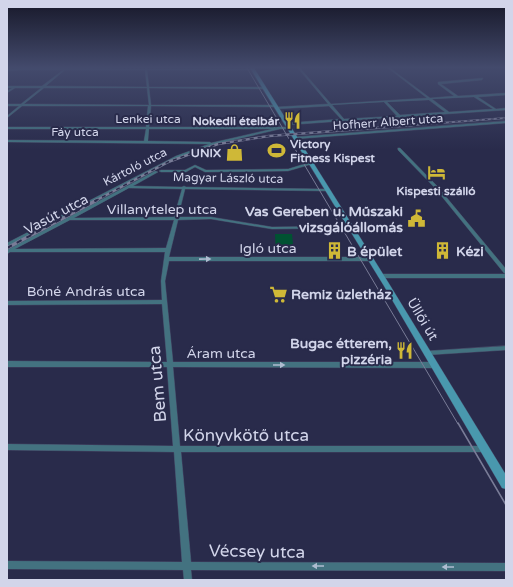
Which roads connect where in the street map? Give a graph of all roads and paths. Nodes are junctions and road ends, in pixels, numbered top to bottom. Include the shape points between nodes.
1 (34, 95) edge
2 (149, 95) edge
3 (268, 95) edge
4 (322, 95) edge
5 (425, 95) edge
6 (484, 95) edge
7 (475, 96) junction
8 (457, 97) joint
9 (430, 99) junction
10 (385, 102) junction
11 (150, 105) junction
12 (330, 105) junction
13 (7, 106) edge
14 (21, 106) junction
15 (275, 107) junction
16 (497, 110) junction
17 (506, 110) edge
18 (448, 113) junction
19 (7, 117) edge
20 (400, 117) junction
21 (343, 120) junction
22 (506, 122) edge
23 (288, 126) junction
24 (7, 128) edge
25 (149, 128) junction
26 (280, 128) junction
27 (296, 138) junction
28 (7, 141) edge
29 (146, 142) junction
30 (191, 142) junction
31 (215, 143) junction
32 (399, 149) dead end
33 (188, 152) junction
34 (311, 163) junction
35 (129, 187) junction
36 (184, 188) junction
37 (326, 190) junction
38 (175, 218) junction
39 (70, 219) junction
40 (350, 227) junction
41 (7, 244) edge
42 (168, 250) junction
43 (8, 252) edge
44 (166, 259) junction
45 (369, 259) junction
46 (506, 272) edge
47 (380, 276) junction
48 (506, 276) edge
49 (164, 302) junction
50 (7, 303) edge
51 (506, 348) edge
52 (427, 353) junction
53 (7, 364) edge
54 (170, 365) junction
55 (434, 365) junction
56 (7, 447) edge
57 (177, 449) junction
58 (484, 449) junction
59 (506, 484) edge
60 (187, 564) junction
61 (7, 565) edge
62 (506, 567) edge
63 (188, 580) edge

1 - 14 street
2 - 11 street
3 - 15 main road, Üllői út
4 - 12 street
5 - 9 street
6 - 7 street
7 - 8 street
7 - 16 street
8 - 9 street
9 - 10 street
9 - 18 street
10 - 12 street
10 - 20 street
11 - 14 street
11 - 15 street
11 - 25 street
12 - 15 street
12 - 21 street
13 - 14 street
14 - 19 street
15 - 23 main road, Üllői út
16 - 17 street, Lenkei utca
16 - 18 street, Lenkei utca
18 - 20 street, Lenkei utca
20 - 21 street, Lenkei utca
21 - 23 street, Lenkei utca
22 - 27 street, Hofherr Albert utca
23 - 26 street, Lenkei utca
23 - 27 main road, Üllői út
24 - 25 street, Lenkei utca
25 - 26 street, Lenkei utca
25 - 29 street
26 - 31 street, Kártoló utca
27 - 34 main road, Üllői út
28 - 29 street, Fáy utca
29 - 30 street, Fáy utca
30 - 31 street, Fáy utca
30 - 33 street
31 - 33 street, Kártoló utca
32 - 46 street via 436,187
33 - 41 street, Kártoló utca
34 - 35 street, Vasút utca via 288,170 205,171 195,166 186,171 159,171
34 - 37 main road, Üllői út
35 - 36 street, Magyar László utca
35 - 39 street, Vasút utca
36 - 37 street, Magyar László utca
36 - 38 street, Bem utca
37 - 40 main road, Üllői út
38 - 39 street, Villanytelep utca
38 - 40 street, Villanytelep utca via 215,219 272,228
38 - 42 street, Bem utca
39 - 43 street, Vasút utca
40 - 45 main road, Üllői út
42 - 43 street
42 - 44 street, Bem utca
44 -> 45 street, Igló utca
44 - 49 street, Bem utca via 163,275
45 - 47 main road, Üllői út
47 - 48 street
47 - 52 main road, Üllői út
49 - 50 street, Bóné András utca
49 - 54 street, Bem utca
51 - 52 street
52 - 55 main road, Üllői út
53 - 54 street, Áram utca
54 -> 55 street, Áram utca
54 - 57 street, Bem utca
55 - 58 main road, Üllői út
56 - 57 street, Könyvkötő utca
57 - 58 street, Könyvkötő utca
57 - 60 street, Bem utca
58 - 59 main road, Üllői út
60 - 61 street, Vécsey utca
62 -> 60 street, Vécsey utca
60 - 63 street, Bem utca

